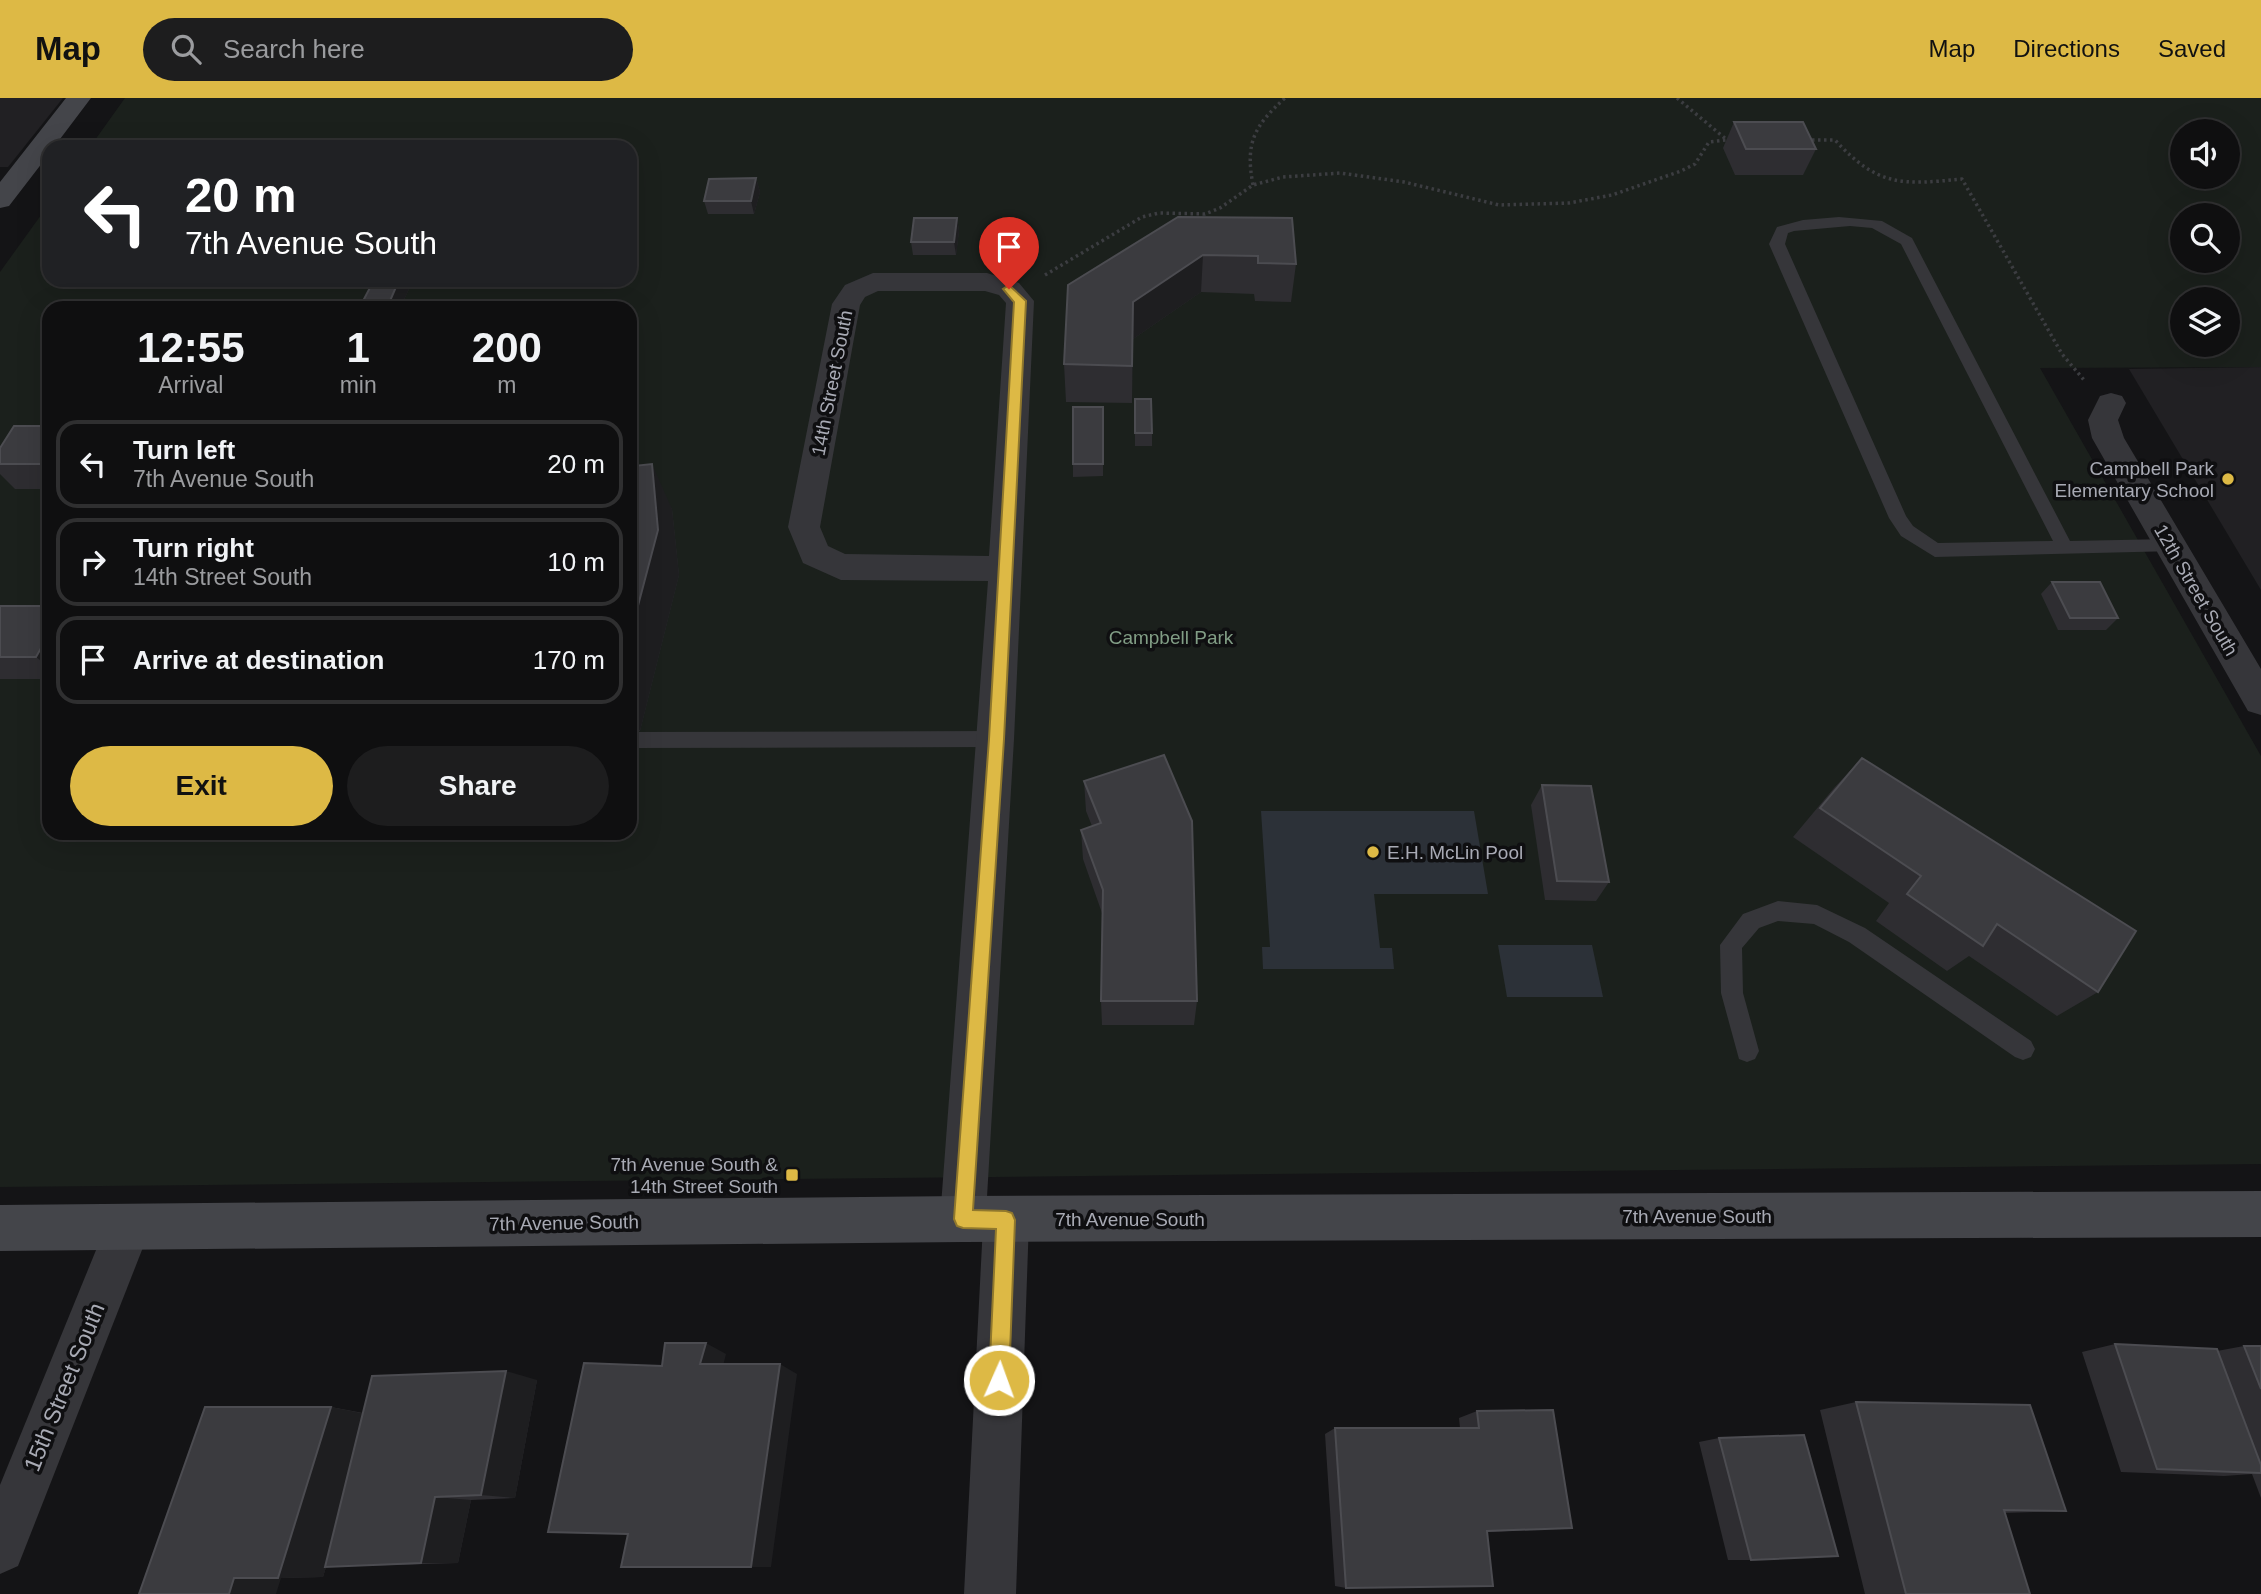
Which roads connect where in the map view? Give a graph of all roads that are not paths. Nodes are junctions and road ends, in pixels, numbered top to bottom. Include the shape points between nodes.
1 (79, 98) edge
2 (8, 178) edge
3 (0, 200) edge
4 (2110, 403) road end
5 (2170, 546) junction
6 (2065, 548) junction
7 (1006, 569) junction
8 (2261, 702) edge
9 (996, 739) junction
10 (637, 740) edge
11 (2023, 1049) dead end
12 (1747, 1051) dead end
13 (2261, 1214) edge
14 (985, 1220) junction
15 (128, 1227) junction
16 (0, 1228) edge
17 (0, 1548) edge
18 (990, 1594) edge

1 - 2 street
2 - 3 street
4 - 5 street, 12th Street South via 2103,420 2108,438
5 - 6 lane
5 - 8 street, 12th Street South
6 - 6 lane via 1935,550 1907,531 1777,244 1782,230 1804,223 1871,223 1907,241
7 - 7 street, 14th Street South via 1020,301 1009,289 987,282 873,282 855,291 846,304 804,527 815,554 841,567
7 - 9 street
9 - 10 lane
9 - 14 street
11 - 12 lane via 1857,935 1817,915 1778,911 1751,921 1731,945 1732,993
13 - 14 street, 7th Avenue South
14 - 15 street, 7th Avenue South
14 - 18 street
15 - 16 street, 7th Avenue South
15 - 17 street, 15th Street South

